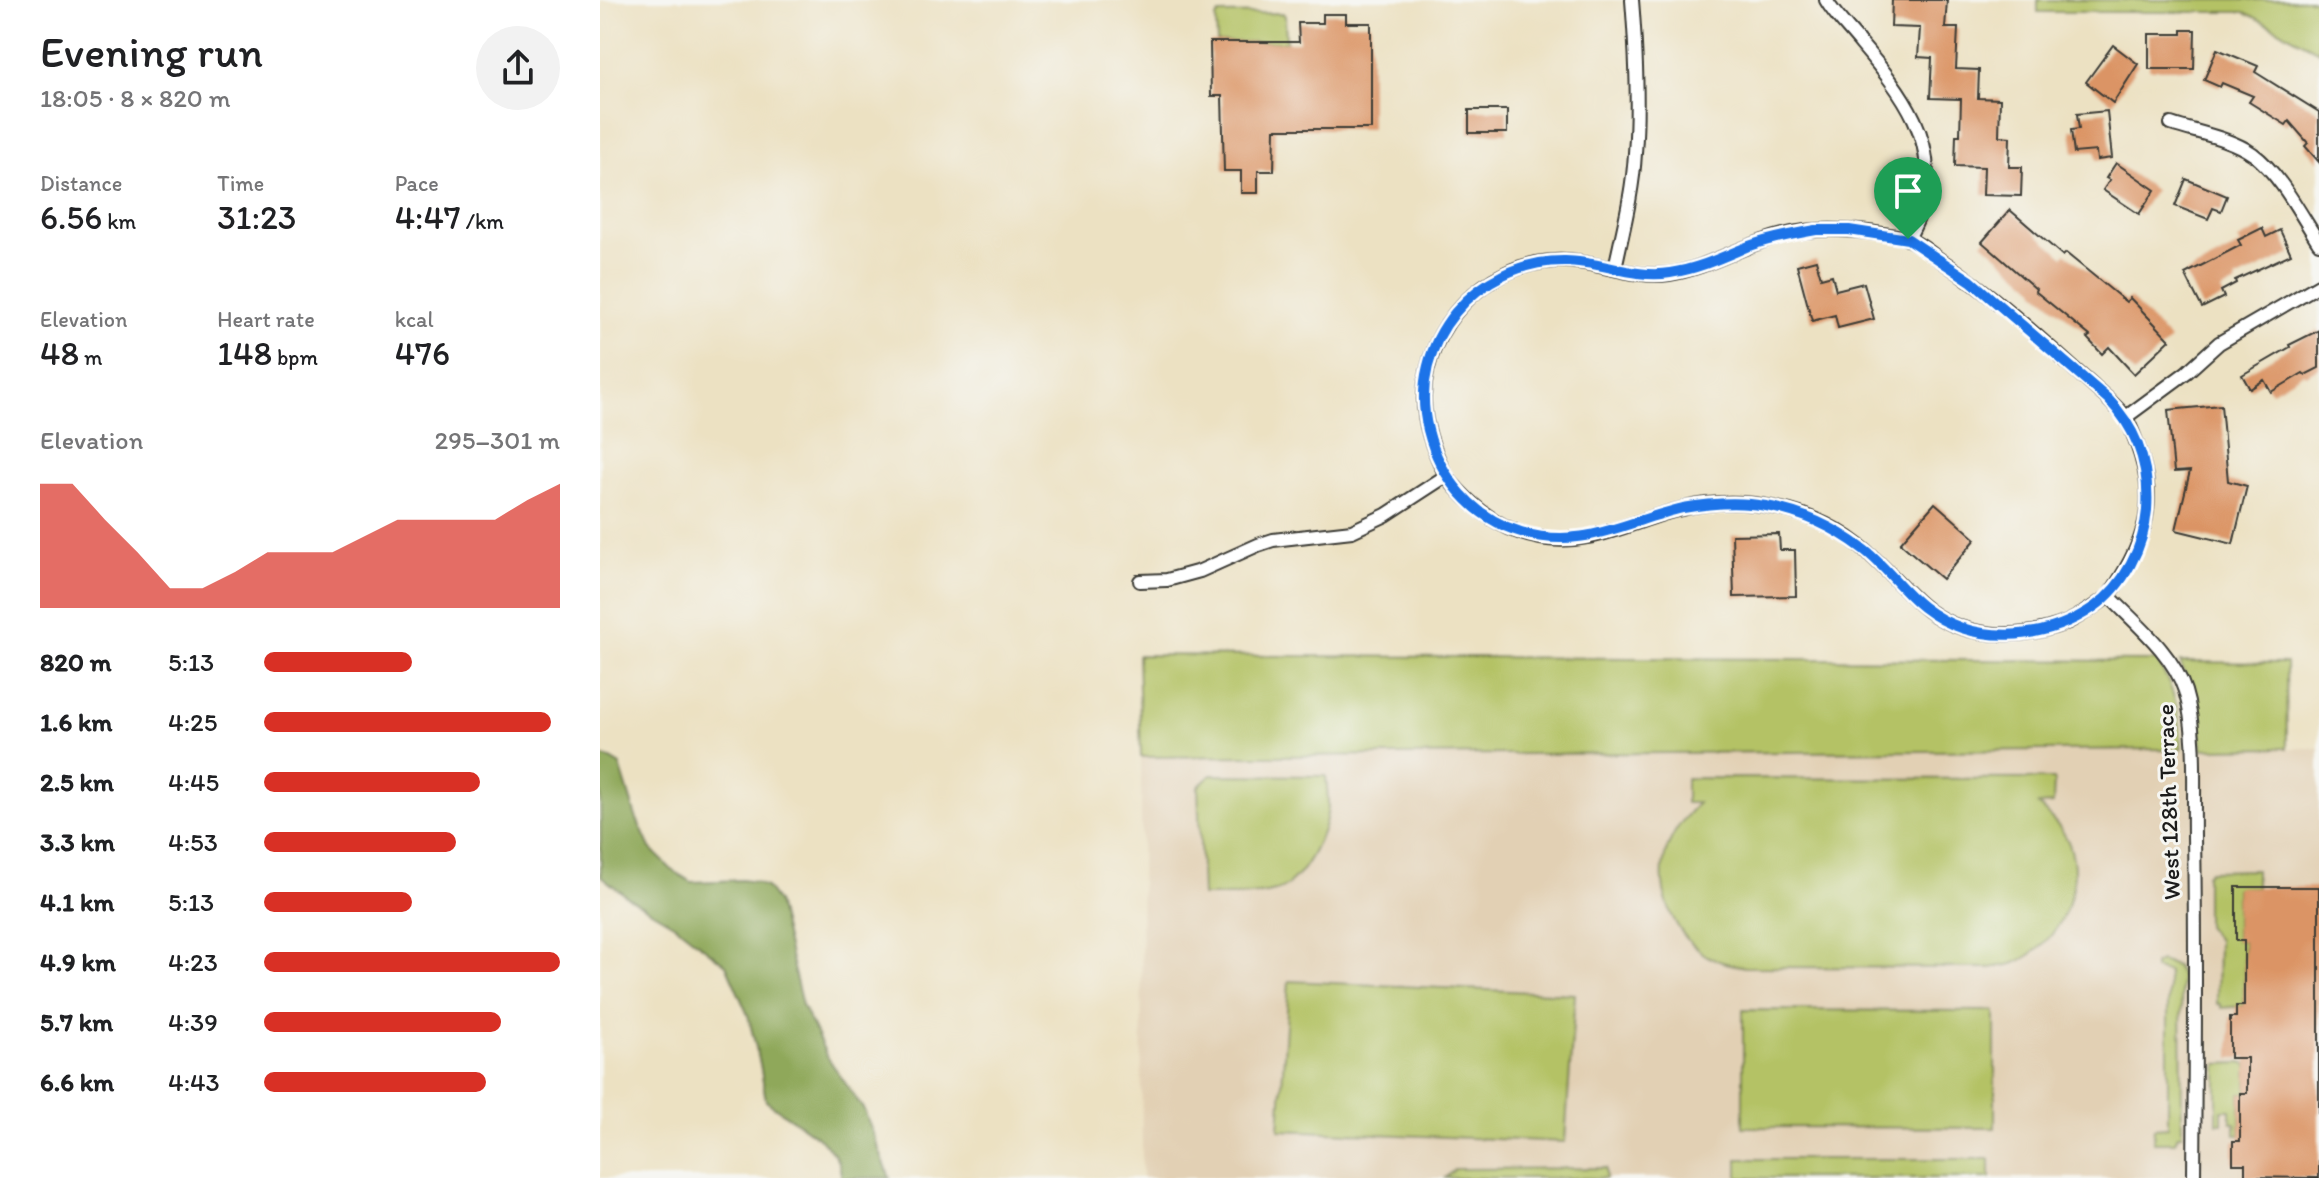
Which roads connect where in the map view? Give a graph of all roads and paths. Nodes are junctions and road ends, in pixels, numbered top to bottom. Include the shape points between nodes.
1 (1632, 0) edge
2 (1826, 0) edge
3 (2171, 124) dead end
4 (1908, 239) junction
5 (2319, 243) edge
6 (1615, 268) junction
7 (2319, 285) edge
8 (2126, 417) junction
9 (1446, 476) junction
10 (1140, 581) dead end
11 (2109, 596) junction
12 (2194, 1178) edge

1 - 6 street via 1636,153
2 - 4 street via 1895,84 1919,130 1926,181 1922,209
3 - 5 street via 2253,154
4 - 6 street via 1816,230 1784,235 1666,274
4 - 8 street via 1971,281
6 - 9 street via 1569,260 1527,265 1494,278 1457,311 1438,339 1424,396 1435,455
7 - 8 street via 2219,343
8 - 11 street via 2144,461 2147,513 2129,568
9 - 10 street via 1352,531 1273,540 1200,571
9 - 11 street via 1463,497 1504,527 1545,538 1588,537 1708,504 1756,504 1804,515 1867,551 1941,619 1988,634 2046,629 2070,621
11 - 12 street, West 128th Terrace via 2174,668 2190,710

